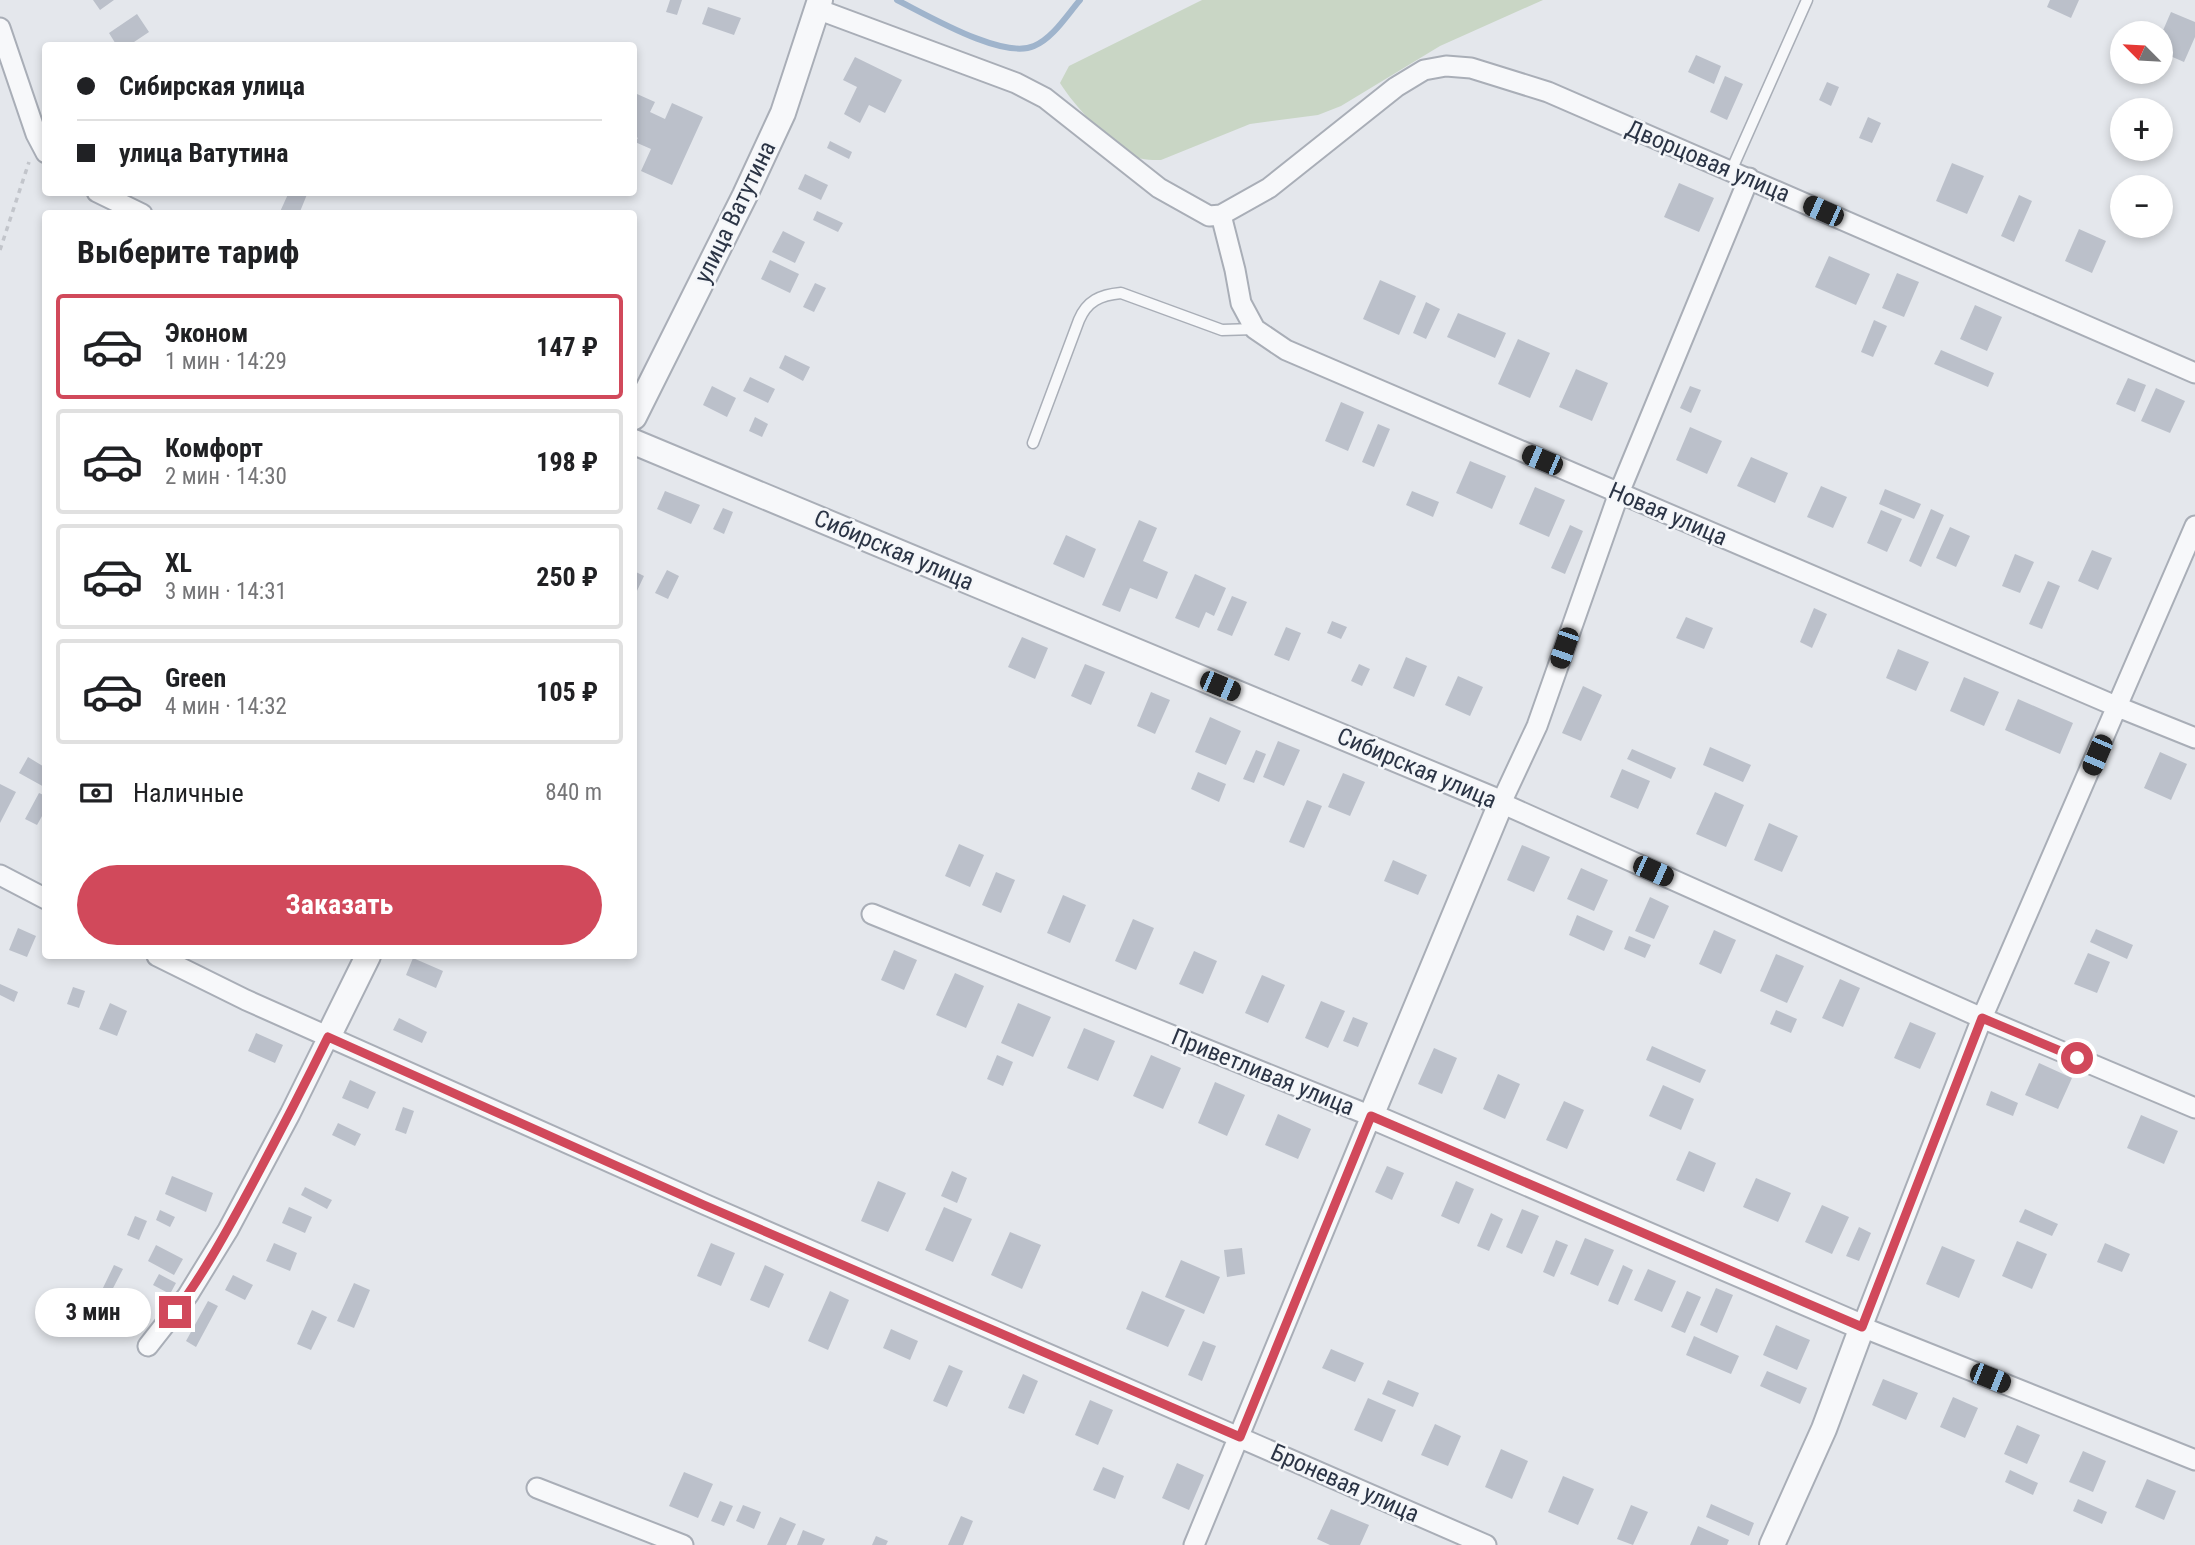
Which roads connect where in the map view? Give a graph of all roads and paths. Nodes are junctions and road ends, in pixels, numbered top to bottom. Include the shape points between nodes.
1 (1807, 0) edge
2 (819, 5) edge
3 (0, 28) edge
4 (36, 134) junction
5 (42, 145) edge
6 (1740, 174) junction
7 (105, 196) edge
8 (134, 210) edge
9 (1222, 215) junction
10 (0, 250) edge
11 (1255, 330) junction
12 (2195, 373) edge
13 (637, 412) edge
14 (637, 443) edge
15 (1033, 443) dead end
16 (1619, 493) junction
17 (2195, 526) edge
18 (2118, 707) junction
19 (2195, 738) edge
20 (1501, 803) junction
21 (0, 875) edge
22 (42, 897) edge
23 (872, 914) dead end
24 (163, 959) edge
25 (367, 959) edge
26 (1982, 1018) junction
27 (328, 1037) junction
28 (2195, 1108) edge
29 (1371, 1116) junction
30 (1862, 1327) junction
31 (148, 1346) dead end
32 (1240, 1437) junction
33 (2195, 1460) edge
34 (537, 1488) dead end
35 (683, 1545) edge
36 (1194, 1545) edge
37 (1486, 1545) edge
38 (1772, 1545) edge

1 - 6 lane
2 - 9 street via 1045,98 1159,188 1209,216
2 - 13 street, улица Ватутина via 783,113
3 - 4 street
4 - 5 street
4 - 10 path
6 - 9 street, Дворцовая улица via 1548,93 1471,68 1447,66 1424,70 1396,87 1269,188
6 - 12 street, Дворцовая улица
6 - 16 street
7 - 8 street
9 - 11 street via 1241,303
11 - 15 lane via 1222,330 1121,293 1096,299 1079,320
11 - 16 street, Новая улица via 1286,350
14 - 20 street, Сибирская улица
16 - 18 street, Новая улица
16 - 20 street via 1537,726
17 - 18 street
18 - 19 street, Новая улица
18 - 26 street
20 - 26 street, Сибирская улица
20 - 29 street
21 - 22 street
23 - 29 street, Приветливая улица
24 - 27 street
25 - 27 street
26 - 28 street, Сибирская улица
26 - 30 street
27 - 31 street via 228,1230 188,1295
27 - 32 street, Броневая улица
29 - 30 street, Приветливая улица
29 - 32 street
30 - 33 street, Приветливая улица
30 - 38 street via 1825,1429
32 - 36 street
32 - 37 street, Броневая улица
34 - 35 street

